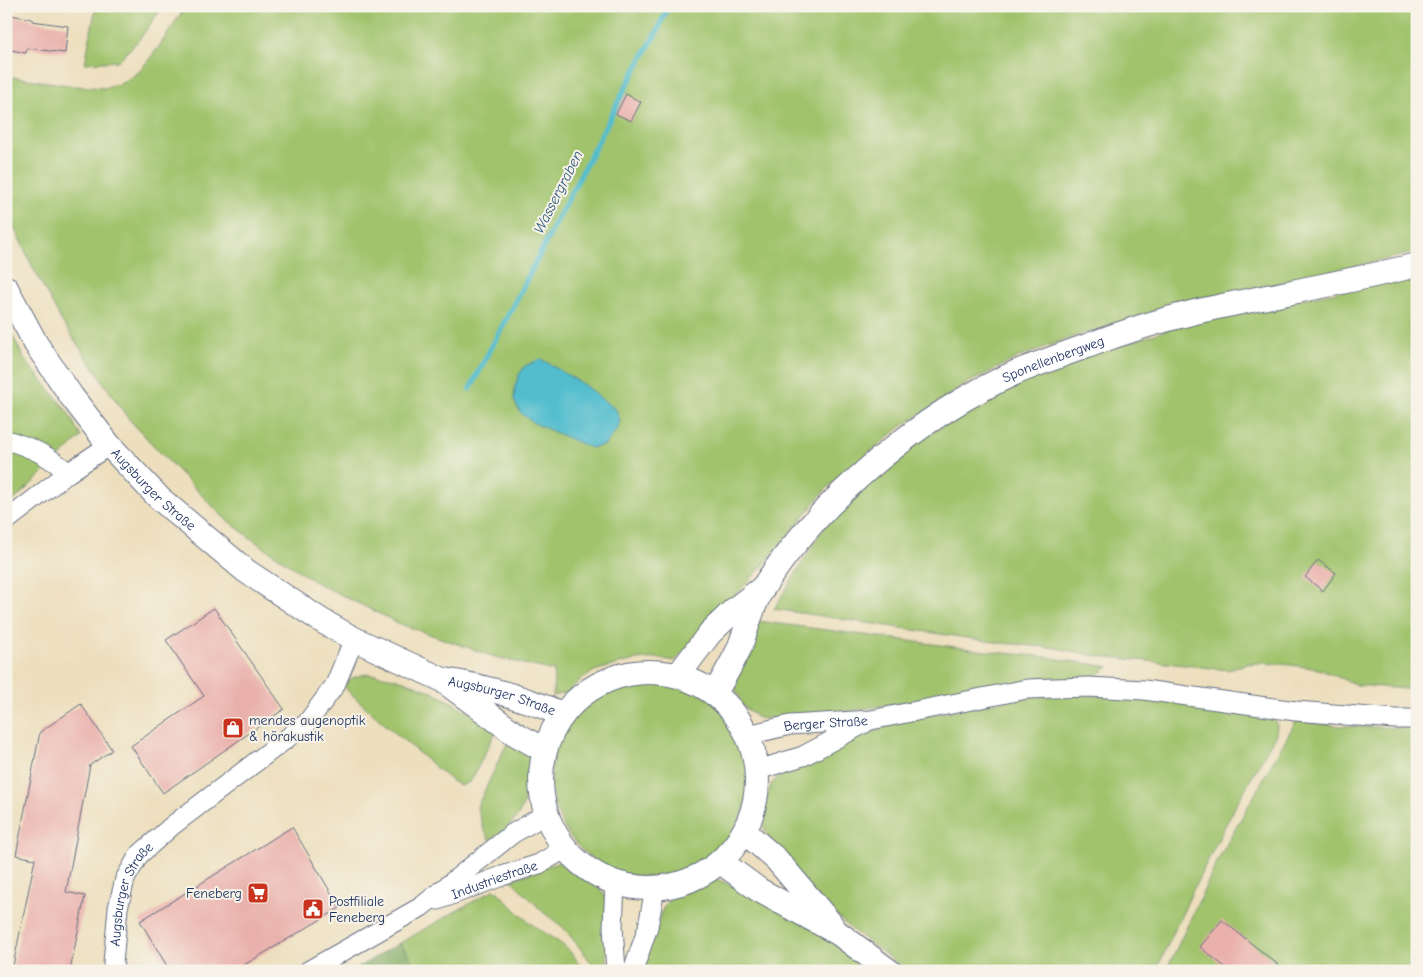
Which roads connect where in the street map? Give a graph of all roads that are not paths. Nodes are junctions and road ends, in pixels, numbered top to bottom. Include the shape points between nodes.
1 (1417, 265) edge
2 (6, 288) edge
3 (6, 440) edge
4 (109, 444) junction
5 (68, 473) junction
6 (6, 521) edge
7 (763, 588) junction
8 (354, 640) junction
9 (679, 674) junction
10 (441, 679) junction
11 (715, 693) junction
12 (562, 714) junction
13 (1417, 719) edge
14 (871, 720) junction
15 (748, 735) junction
16 (544, 750) junction
17 (758, 770) junction
18 (546, 814) junction
19 (745, 832) junction
20 (566, 848) junction
21 (721, 862) junction
22 (615, 883) junction
23 (655, 888) junction
24 (421, 907) junction
25 (838, 933) junction
26 (115, 971) edge
27 (308, 971) edge
28 (616, 971) edge
29 (632, 971) edge
30 (889, 971) edge

1 - 7 street, Sponellenbergweg via 1197,311 1124,332 1016,373 968,398 892,449 808,528
2 - 4 street, Augsburger Straße via 36,344
3 - 5 street via 42,453
4 - 5 street
4 - 8 street, Augsburger Straße via 158,498 246,571
5 - 6 street
7 - 9 street, Sponellenbergweg via 710,634
7 - 11 street, Sponellenbergweg via 738,651
8 - 10 street, Augsburger Straße
8 - 26 street, Augsburger Straße via 335,685 307,722 139,855 125,879 118,908
9 - 11 street
9 - 12 street via 657,671 628,673 607,679 588,690
10 - 12 street, Augsburger Straße via 482,686
10 - 16 street, Augsburger Straße via 514,733
11 - 15 street via 734,712
12 - 16 street
13 - 14 street via 1349,716 1144,690 1089,687 1027,689
14 - 15 street, Berger Straße via 790,725
14 - 17 street, Berger Straße via 803,756
15 - 17 street
16 - 18 street via 541,778
17 - 19 street via 757,795
18 - 20 street
18 - 24 street, Industriestraße via 512,834
19 - 21 street
19 - 25 street via 777,860
20 - 22 street via 595,874
20 - 24 street, Industriestraße via 539,864
21 - 23 street via 681,884
21 - 25 street via 759,890
22 - 23 street
22 - 28 street
23 - 29 street via 648,927
24 - 27 street, Industriestraße
25 - 30 street

